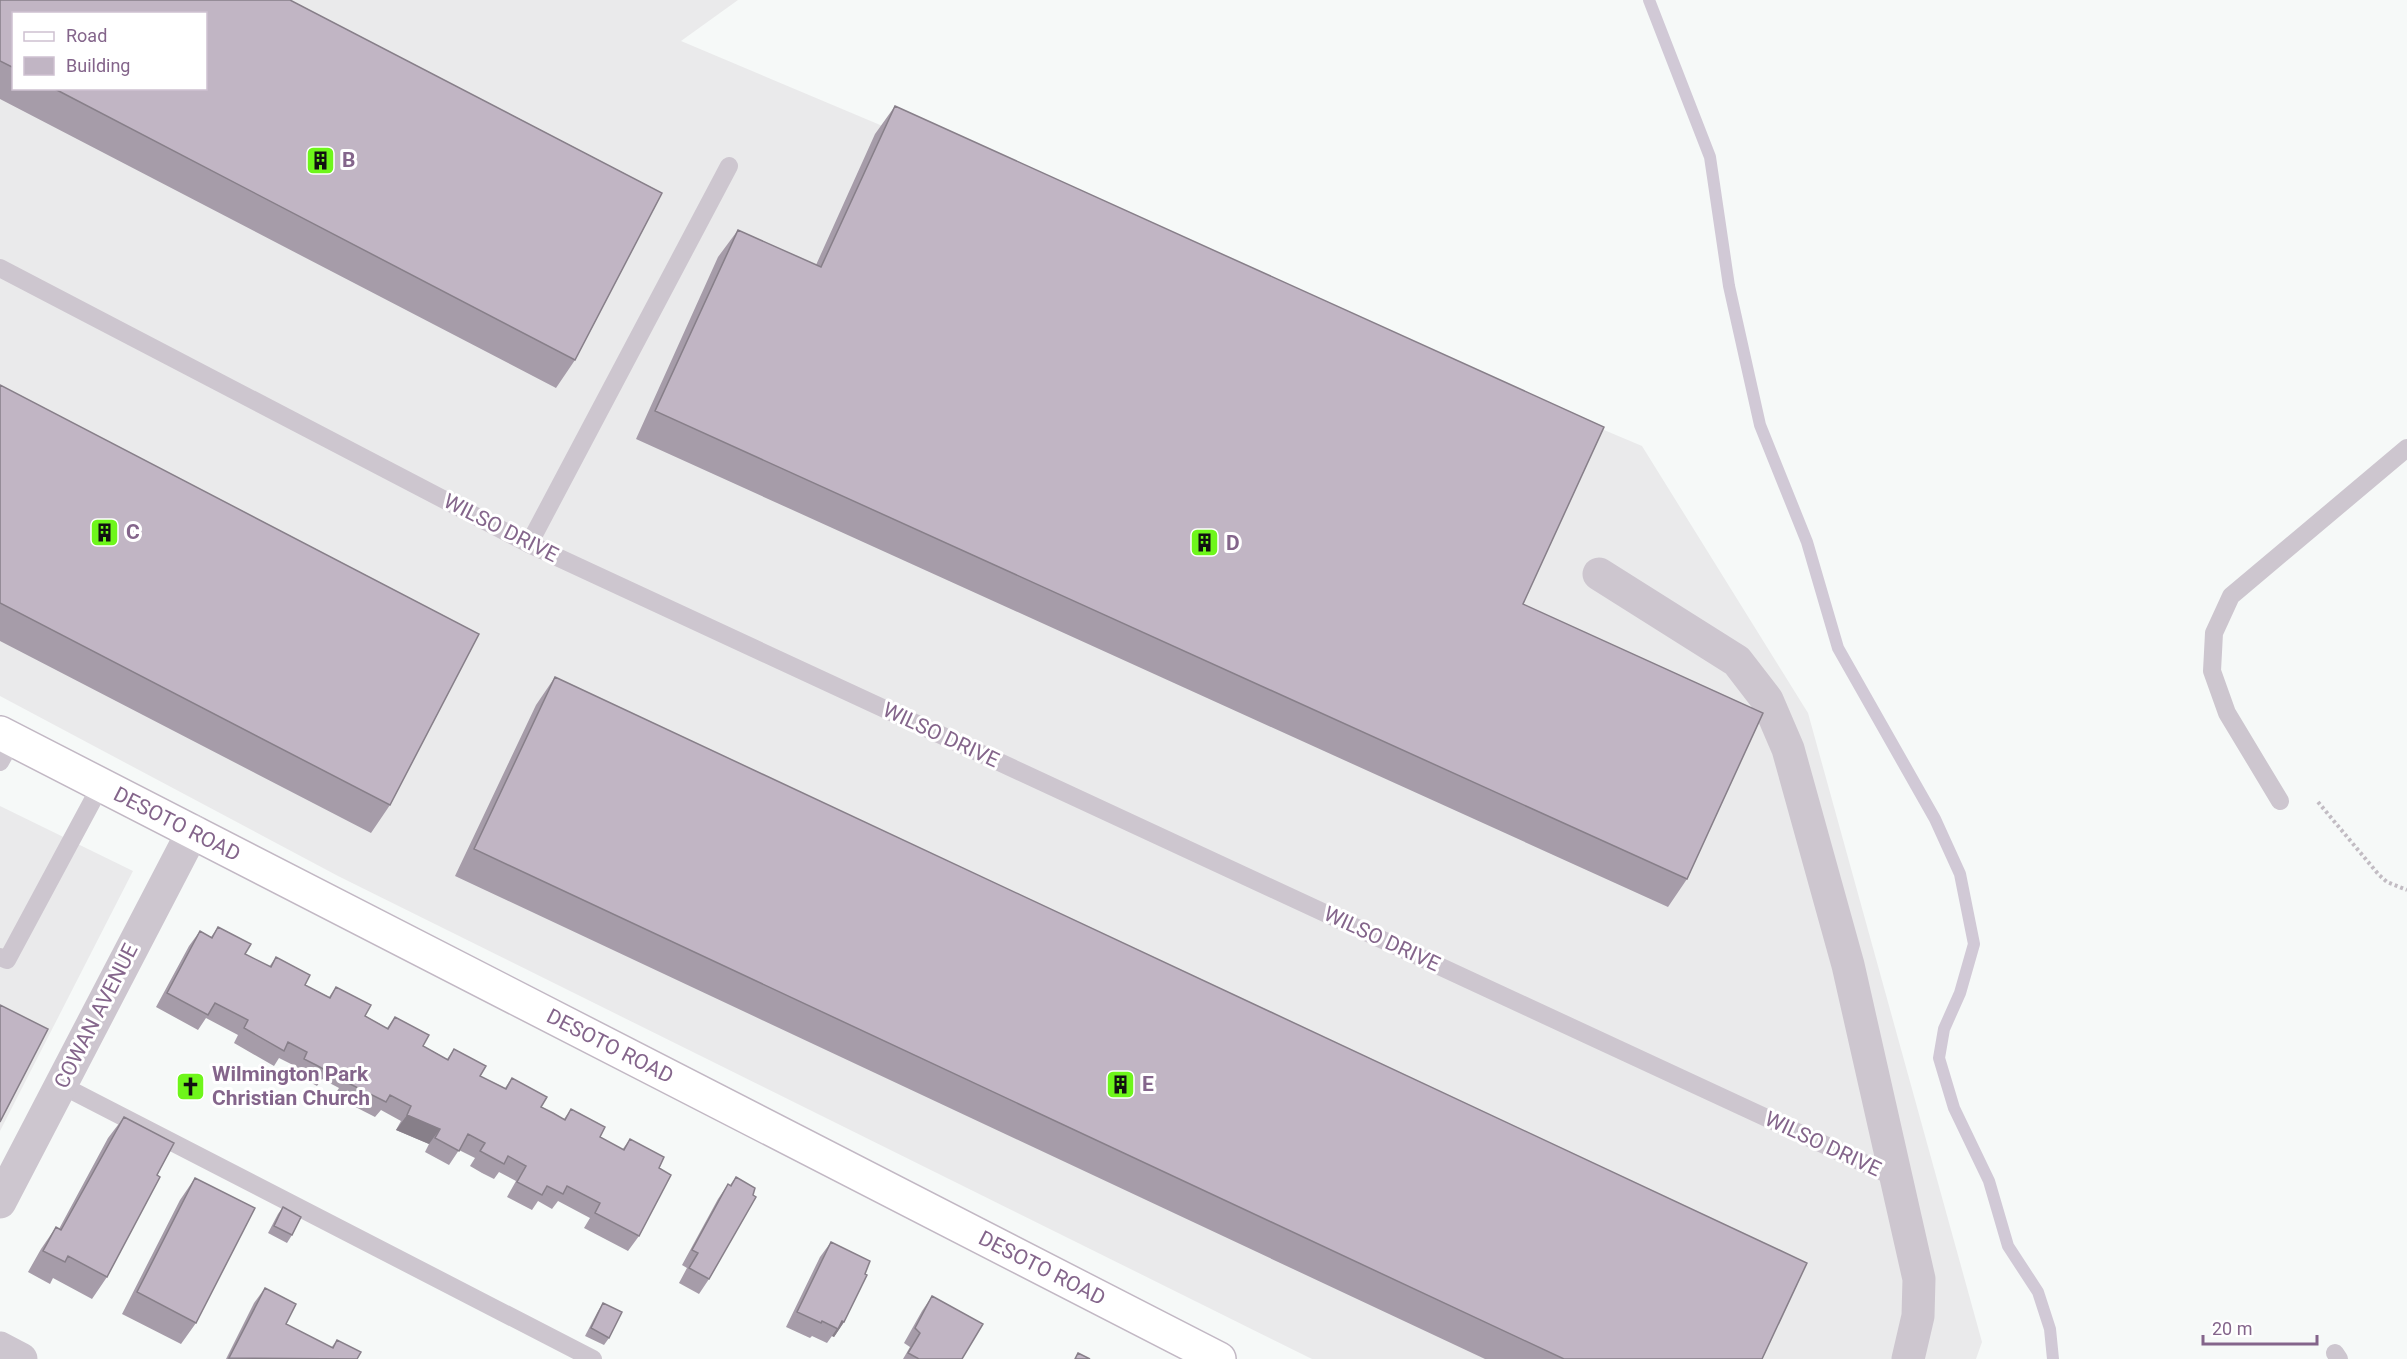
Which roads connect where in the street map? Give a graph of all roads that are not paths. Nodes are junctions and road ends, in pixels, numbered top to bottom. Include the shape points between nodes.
1 (729, 166) dead end
2 (0, 268) edge
3 (2407, 448) edge
4 (529, 544) junction
5 (1599, 574) dead end
6 (4, 745) edge
7 (101, 784) junction
8 (2280, 801) dead end
9 (193, 831) junction
10 (0, 957) edge
11 (61, 1085) junction
12 (1894, 1177) junction
13 (0, 1202) edge
14 (0, 1348) edge
15 (569, 1354) edge
16 (1906, 1354) edge
17 (21, 1359) edge
18 (593, 1359) edge
19 (1219, 1359) edge

1 - 4 lane
2 - 4 lane, WILSO DRIVE
3 - 8 lane via 2231,596 2214,633 2212,671 2227,713
4 - 12 lane, WILSO DRIVE
5 - 12 street, WILSO DRIVE via 1737,662 1767,700 1788,749 1848,965
6 - 7 street, DESOTO ROAD
7 - 9 street, DESOTO ROAD
7 - 10 lane via 7,960
9 - 11 street, COWAN AVENUE
9 - 19 street, DESOTO ROAD
11 - 13 street, COWAN AVENUE
11 - 15 lane
12 - 16 street, WILSO DRIVE via 1919,1279 1918,1316
14 - 17 street
15 - 18 lane

